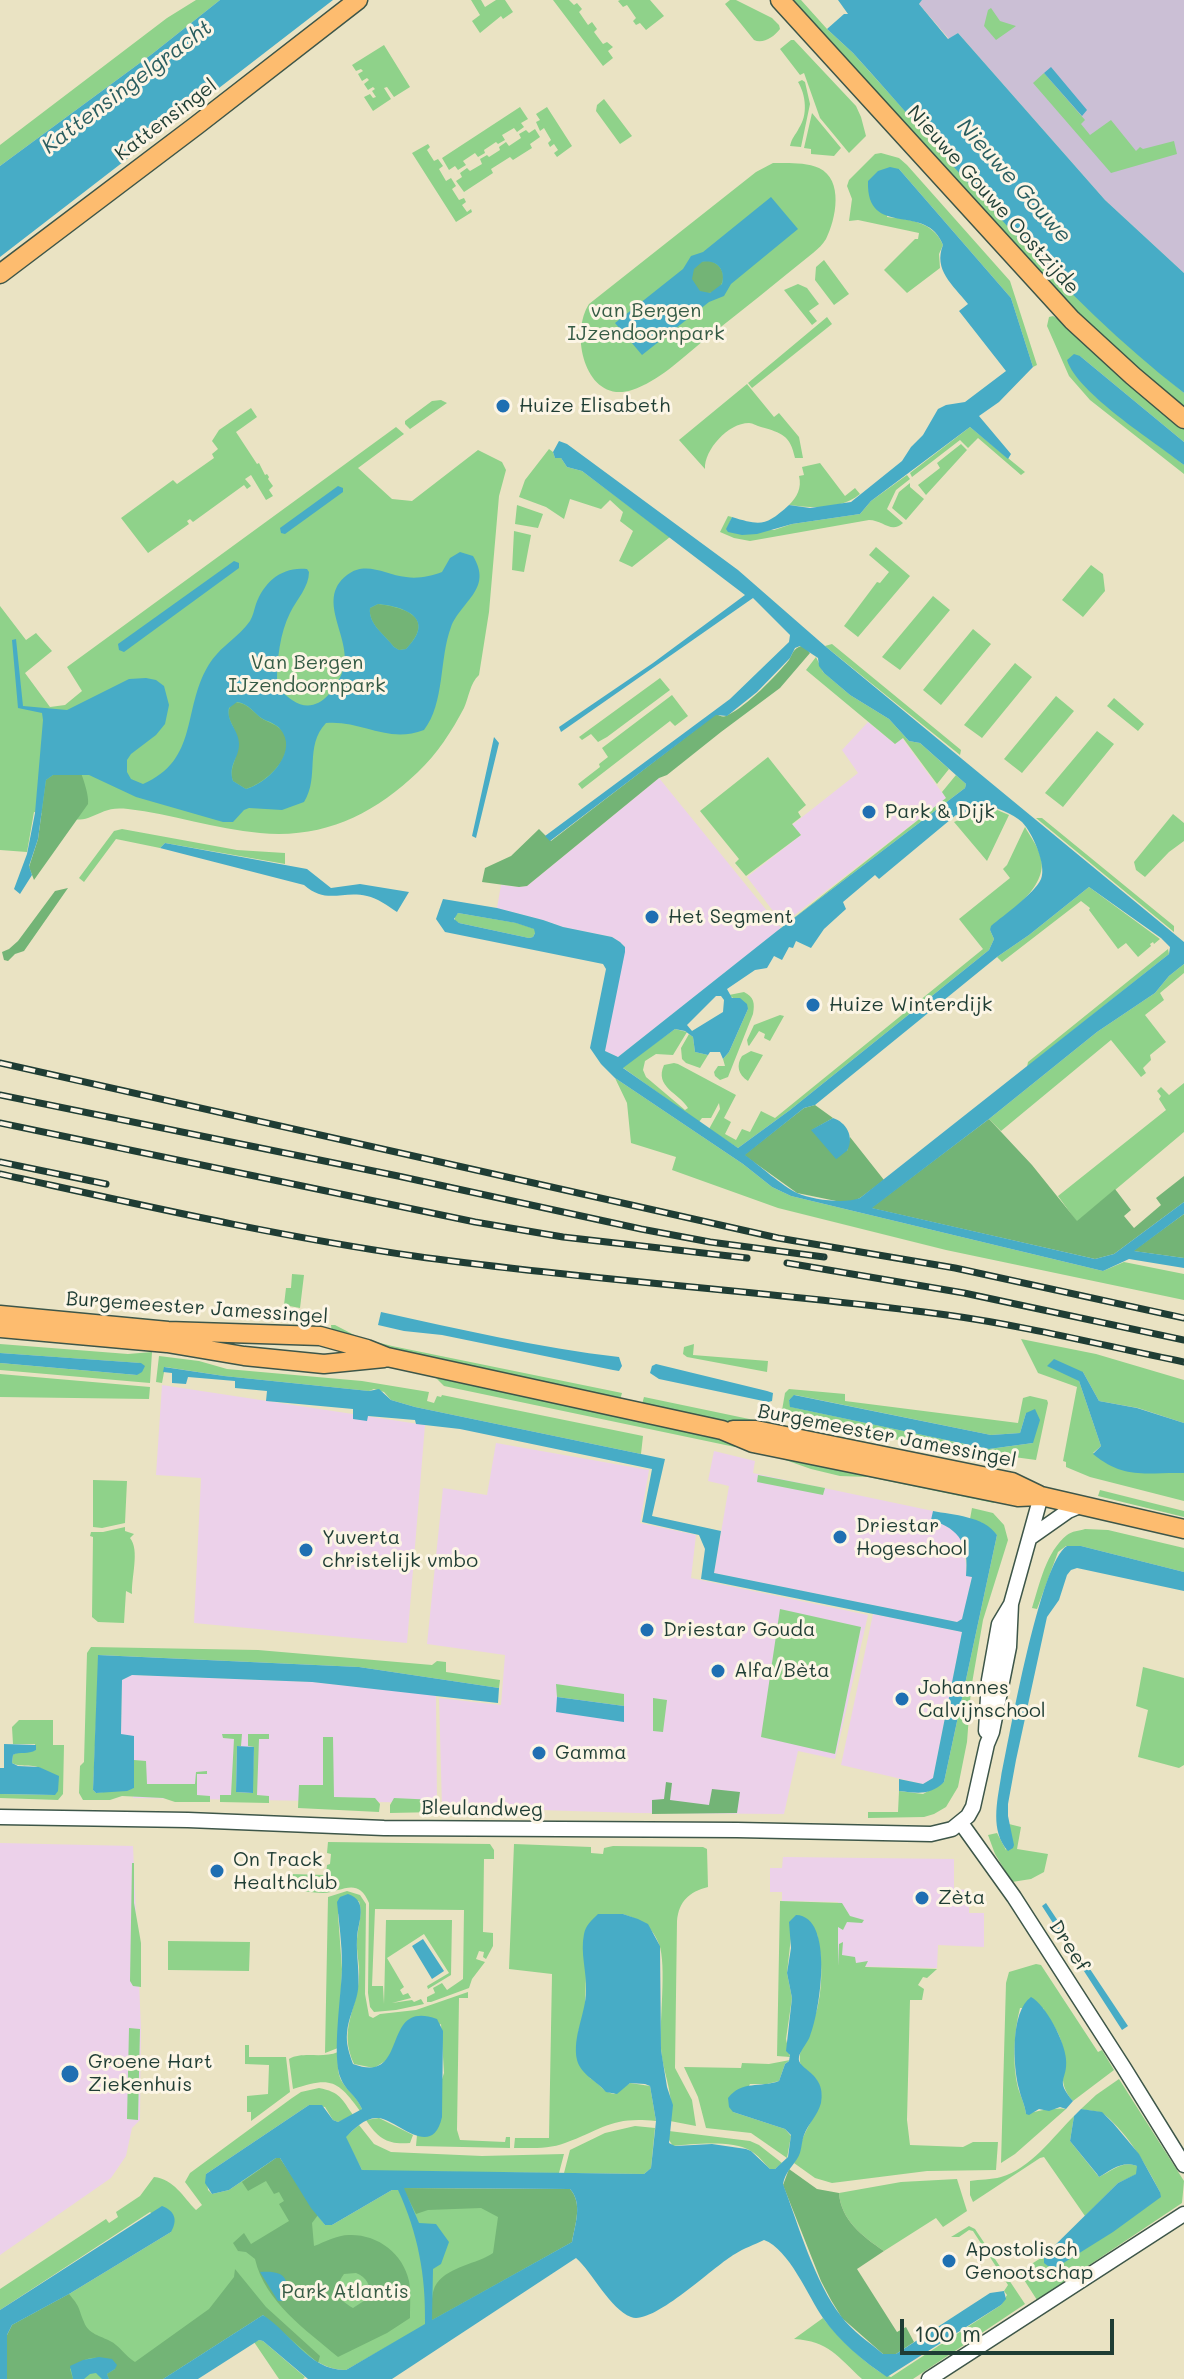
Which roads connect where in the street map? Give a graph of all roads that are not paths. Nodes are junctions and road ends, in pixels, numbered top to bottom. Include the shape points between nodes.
1 (358, 0) edge
2 (780, 0) edge
3 (0, 274) edge
4 (1184, 419) edge
5 (0, 1315) edge
6 (0, 1328) edge
7 (251, 1333) junction
8 (320, 1336) junction
9 (244, 1356) junction
10 (387, 1357) junction
11 (311, 1362) junction
12 (1041, 1496) junction
13 (1082, 1505) junction
14 (1184, 1529) edge
15 (1031, 1537) junction
16 (0, 1817) edge
17 (961, 1823) junction
18 (1184, 2165) edge
19 (1184, 2214) edge
20 (929, 2379) edge

1 - 3 main road, Kattensingel
2 - 4 main road, Nieuwe Gouwe Oostzijde via 1072,320
5 - 7 main road, Burgemeester Jamessingel
6 - 9 main road, Burgemeester Jamessingel via 167,1343
7 - 8 main road, Burgemeester Jamessingel
7 - 9 main road via 241,1343
8 - 10 main road, Burgemeester Jamessingel
8 - 11 main road via 326,1350
9 - 11 main road, Burgemeester Jamessingel
10 - 11 main road, Burgemeester Jamessingel
10 - 12 main road, Burgemeester Jamessingel via 722,1430 753,1443 1009,1495
12 - 13 main road, Burgemeester Jamessingel
12 - 15 street
13 - 14 main road, Burgemeester Jamessingel
13 - 15 street
15 - 17 street via 1011,1604 999,1624 987,1696 987,1744 973,1807
16 - 17 street, Bleulandweg via 931,1834
17 - 18 street, Dreef via 1021,1907
19 - 20 street

